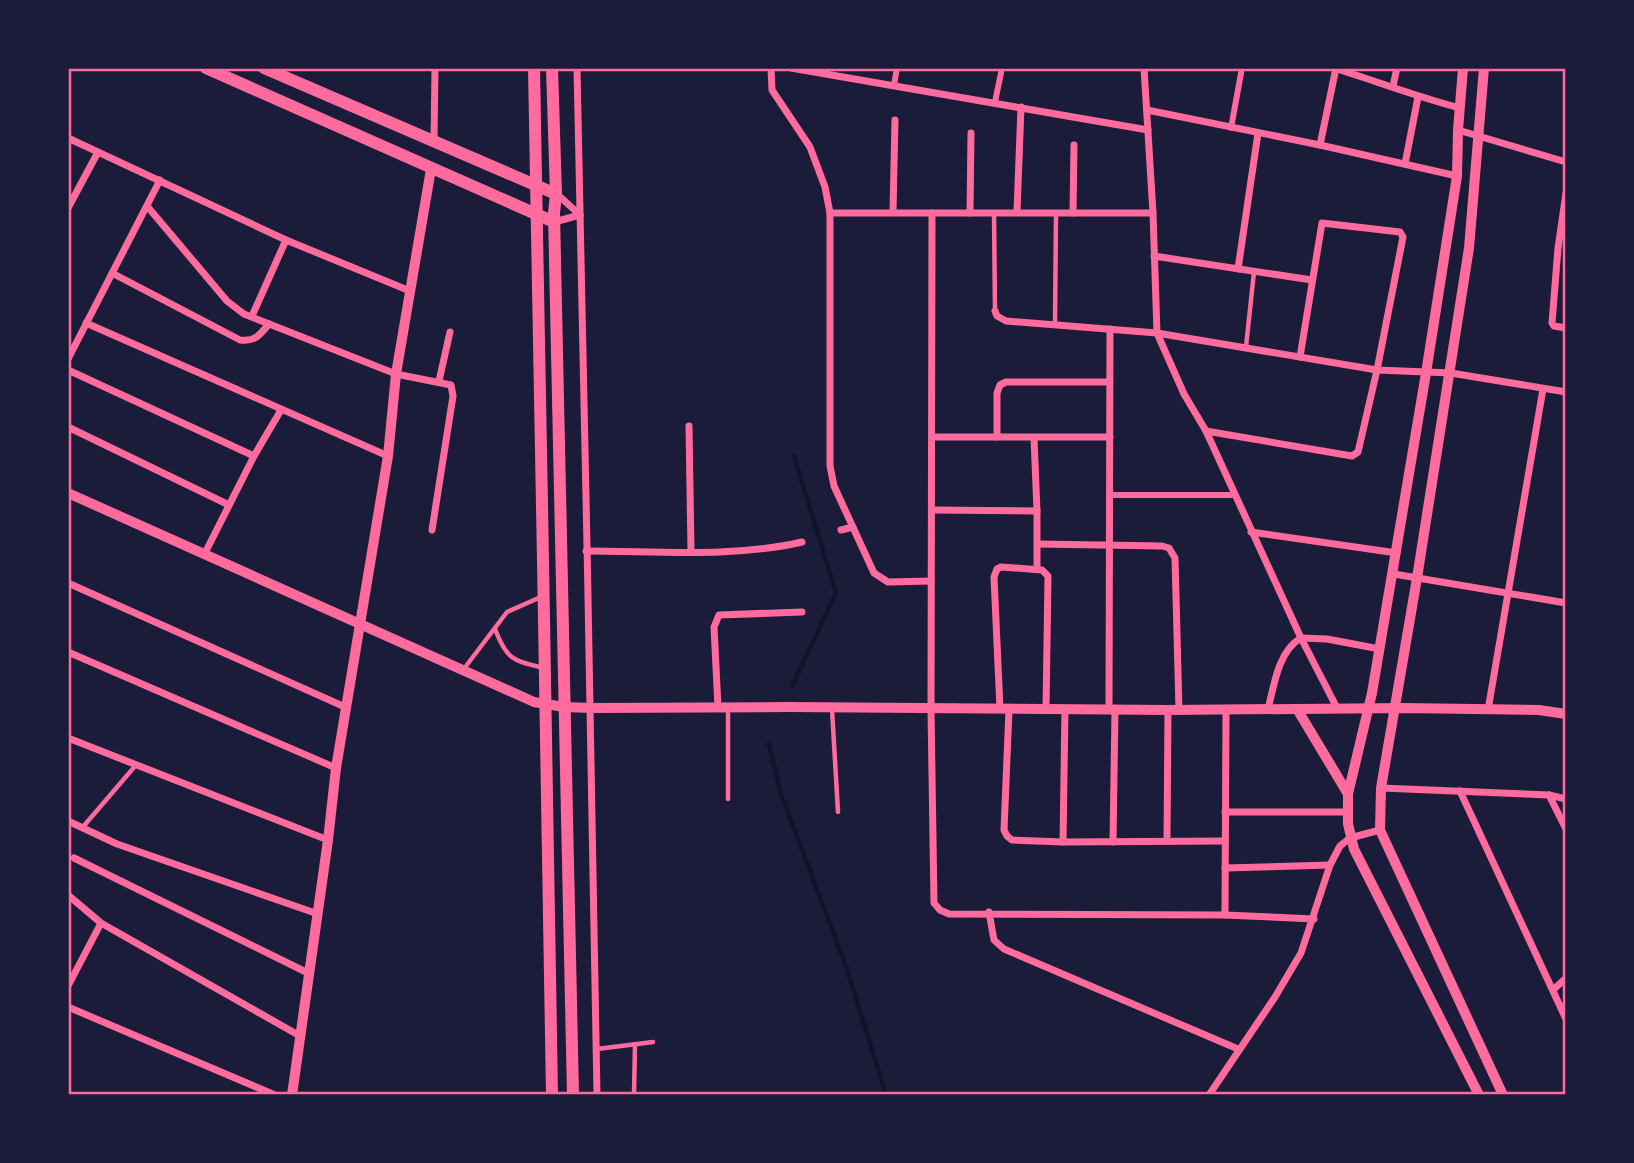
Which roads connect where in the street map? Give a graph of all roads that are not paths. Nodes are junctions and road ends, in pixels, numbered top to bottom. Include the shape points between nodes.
1 (206, 68) edge
2 (264, 68) edge
3 (436, 68) edge
4 (534, 68) edge
5 (552, 68) edge
6 (577, 68) edge
7 (771, 68) edge
8 (790, 68) edge
9 (897, 68) edge
10 (1002, 68) edge
11 (1144, 68) edge
12 (1242, 68) edge
13 (1335, 68) edge
14 (1397, 68) edge
15 (1464, 68) edge
16 (1484, 68) edge
17 (281, 71) edge
18 (894, 85) junction
19 (1393, 86) junction
20 (1418, 97) junction
21 (995, 103) junction
22 (1021, 107) junction
23 (1460, 108) junction
24 (1147, 110) junction
25 (895, 120) dead end
26 (1231, 128) junction
27 (1148, 130) junction
28 (1458, 130) junction
29 (971, 133) dead end
30 (1258, 133) junction
31 (1478, 136) junction
32 (68, 138) edge
33 (434, 141) junction
34 (1073, 145) dead end
35 (1320, 145) junction
36 (98, 152) junction
37 (1566, 162) edge
38 (1405, 164) junction
39 (431, 169) junction
40 (1457, 176) junction
41 (160, 180) junction
42 (536, 186) junction
43 (1566, 193) edge
44 (556, 194) junction
45 (147, 206) junction
46 (68, 208) edge
47 (1017, 211) junction
48 (893, 212) junction
49 (994, 212) junction
50 (830, 213) junction
51 (932, 213) junction
52 (970, 213) junction
53 (1056, 213) junction
54 (1073, 213) junction
55 (1153, 213) junction
56 (535, 214) junction
57 (580, 215) junction
58 (554, 222) junction
59 (286, 240) junction
60 (1562, 248) edge
61 (1154, 256) junction
62 (1238, 269) junction
63 (1254, 271) junction
64 (112, 273) junction
65 (1311, 280) junction
66 (410, 291) junction
67 (995, 311) joint
68 (252, 316) junction
69 (86, 323) junction
70 (270, 324) junction
71 (1055, 325) junction
72 (1566, 328) edge
73 (1110, 329) junction
74 (450, 332) dead end
75 (1157, 333) junction
76 (1245, 348) junction
77 (1300, 357) junction
78 (68, 359) edge
79 (68, 370) edge
80 (1377, 370) junction
81 (1426, 373) junction
82 (1451, 373) junction
83 (396, 374) junction
84 (439, 381) junction
85 (1110, 382) junction
86 (1543, 388) junction
87 (1566, 392) edge
88 (281, 410) junction
89 (689, 426) dead end
90 (68, 427) edge
91 (1206, 431) junction
92 (932, 437) junction
93 (997, 437) junction
94 (1110, 437) junction
95 (1034, 438) junction
96 (254, 456) junction
97 (388, 456) junction
98 (68, 493) edge
99 (1110, 495) junction
100 (1234, 495) junction
101 (229, 505) junction
102 (932, 510) junction
103 (1037, 511) junction
104 (853, 527) junction
105 (432, 530) dead end
106 (841, 530) dead end
107 (1251, 532) junction
108 (803, 542) dead end
109 (1038, 544) junction
110 (1110, 547) junction
111 (586, 551) junction
112 (691, 551) junction
113 (205, 552) junction
114 (1398, 554) junction
115 (1037, 569) junction
116 (1394, 574) junction
117 (1417, 579) junction
118 (931, 582) junction
119 (68, 583) edge
120 (1507, 593) junction
121 (545, 596) junction
122 (1566, 603) edge
123 (802, 612) dead end
124 (358, 623) junction
125 (495, 628) junction
126 (1301, 638) junction
127 (1380, 649) junction
128 (68, 652) edge
129 (546, 668) junction
130 (463, 670) junction
131 (547, 705) junction
132 (345, 707) junction
133 (564, 707) junction
134 (723, 707) junction
135 (592, 708) junction
136 (832, 708) junction
137 (1337, 708) junction
138 (1368, 708) junction
139 (1395, 708) junction
140 (1005, 709) junction
141 (1046, 709) junction
142 (1065, 709) junction
143 (1226, 709) junction
144 (1268, 709) junction
145 (1297, 709) junction
146 (931, 710) junction
147 (1112, 710) junction
148 (1173, 710) junction
149 (1488, 710) junction
150 (1566, 714) edge
151 (68, 738) edge
152 (136, 765) junction
153 (336, 768) junction
154 (1381, 788) junction
155 (1460, 791) junction
156 (1348, 794) junction
157 (1549, 795) junction
158 (728, 799) dead end
159 (1566, 799) edge
160 (838, 812) dead end
161 (1225, 812) junction
162 (1347, 812) junction
163 (68, 821) edge
164 (82, 828) junction
165 (1566, 829) edge
166 (1380, 830) junction
167 (1350, 838) junction
168 (328, 840) junction
169 (1167, 841) junction
170 (1225, 841) junction
171 (1063, 842) junction
172 (1113, 842) junction
173 (74, 858) dead end
174 (1330, 865) junction
175 (1225, 868) junction
176 (68, 895) edge
177 (989, 912) junction
178 (317, 914) junction
179 (1225, 915) junction
180 (1314, 919) junction
181 (101, 923) junction
182 (72, 971) edge
183 (308, 973) junction
184 (1566, 978) edge
185 (68, 986) edge
186 (1553, 990) junction
187 (1562, 1002) edge
188 (68, 1007) edge
189 (1566, 1018) edge
190 (300, 1036) junction
191 (653, 1042) dead end
192 (635, 1044) junction
193 (1481, 1048) junction
194 (597, 1049) junction
195 (1238, 1049) junction
196 (1461, 1056) junction
197 (275, 1095) edge
198 (292, 1095) edge
199 (552, 1095) edge
200 (573, 1095) edge
201 (597, 1095) edge
202 (634, 1095) edge
203 (1209, 1095) edge
204 (1479, 1095) edge
205 (1503, 1095) edge

1 - 39 main road
2 - 17 main road
3 - 33 street
4 - 42 main road
5 - 44 main road
6 - 57 street
7 - 50 street via 772,90 810,147
8 - 18 street
9 - 18 street
10 - 21 street
11 - 24 street
12 - 26 street
13 - 19 street
13 - 35 street
14 - 19 street
15 - 23 street
16 - 31 street
17 - 33 main road
18 - 21 street
19 - 20 street
20 - 23 street
20 - 38 street
21 - 22 street
22 - 27 street
22 - 47 street
23 - 28 street
24 - 26 street
24 - 27 street
25 - 48 street
26 - 30 street
27 - 55 street
28 - 31 street
28 - 40 street
29 - 52 street
30 - 35 street
30 - 62 street
31 - 37 street
31 - 82 street via 1469,248
32 - 36 street
33 - 42 main road
34 - 54 street
35 - 38 street
36 - 41 street
36 - 46 street
38 - 40 street
39 - 56 main road
39 - 66 street
40 - 81 street
41 - 45 street
41 - 59 street
42 - 44 main road
42 - 56 main road
43 - 60 street
44 - 57 street
44 - 58 main road
45 - 64 street
45 - 68 street via 227,301
47 - 49 street
47 - 53 street
48 - 50 street
48 - 51 street
49 - 52 street
49 - 67 lane
50 - 104 street via 830,466
51 - 52 street
51 - 92 street
53 - 54 street
53 - 71 lane
54 - 55 street
55 - 61 street
56 - 58 main road
56 - 121 main road
57 - 58 street
57 - 111 street
58 - 133 main road
59 - 66 street
59 - 68 street
60 - 72 street via 1553,325
61 - 62 street
61 - 75 street
62 - 63 street
63 - 65 street
63 - 76 lane
64 - 69 street
64 - 70 street via 240,340 256,338
65 - 77 street
65 - 80 street via 1322,223 1397,231 1403,237
66 - 83 street
67 - 71 street via 1006,321
68 - 70 street
69 - 78 street
69 - 88 street
70 - 83 street
71 - 73 street
73 - 75 street
73 - 85 street
74 - 84 street
75 - 76 street
75 - 91 street
76 - 77 street
77 - 80 street
79 - 96 street
80 - 81 street
80 - 91 street via 1360,448 1352,456
81 - 82 street
81 - 114 street
82 - 86 street
82 - 117 street
83 - 84 street
83 - 97 street
84 - 105 street via 454,390
85 - 93 street via 1006,382 997,393
85 - 94 street
86 - 87 street
86 - 120 street
88 - 96 street
88 - 97 street
89 - 112 street
90 - 101 street
91 - 100 street
92 - 93 street
92 - 102 street
93 - 95 street
94 - 95 street
94 - 99 street
95 - 103 street
96 - 101 street
97 - 124 street
98 - 113 street
99 - 100 street
99 - 110 street
100 - 107 street
101 - 113 street
102 - 103 street
102 - 118 street
103 - 109 street
104 - 106 street
104 - 118 street via 880,579
107 - 114 street
107 - 126 street
108 - 112 street via 749,550
109 - 110 street
109 - 115 street
110 - 147 street
110 - 148 street via 1169,548 1175,558
111 - 112 street
111 - 135 street
113 - 124 street
114 - 116 street
115 - 140 street via 1001,567 995,572
115 - 141 street via 1048,576
116 - 117 street
116 - 127 street
117 - 120 street
117 - 139 street
118 - 146 street
119 - 132 street
120 - 122 street
120 - 149 street
121 - 125 lane via 507,612
121 - 129 main road
123 - 134 street via 719,615 714,627
124 - 130 street
124 - 132 street
125 - 129 lane via 503,651 521,662
125 - 130 lane
126 - 127 street
126 - 137 street
126 - 144 street via 1280,663
127 - 138 street
128 - 153 street
129 - 131 main road
130 - 131 street
131 - 133 street
131 - 199 main road
132 - 153 street
133 - 135 street
133 - 200 main road
134 - 135 street
134 - 136 street
134 - 158 lane
135 - 194 street
136 - 146 street
136 - 160 lane
137 - 138 street
137 - 145 street
138 - 139 street
138 - 156 street
139 - 149 street
139 - 154 street
140 - 141 street
140 - 146 street
140 - 171 street via 1004,830 1019,842
141 - 142 street
142 - 147 street
142 - 171 street
143 - 144 street
143 - 148 street
143 - 161 street
144 - 145 street
145 - 156 street
146 - 177 street via 934,903 949,914
147 - 148 street
147 - 172 street
148 - 169 street
149 - 150 street
151 - 152 street
152 - 164 lane
152 - 168 street
153 - 168 street
154 - 155 street
154 - 166 street
155 - 157 street
155 - 186 street
156 - 162 street
157 - 159 street
157 - 165 street
161 - 162 street
161 - 170 street
162 - 167 street
163 - 164 street
164 - 178 street
166 - 167 street
166 - 193 street
167 - 174 street
167 - 196 street
168 - 178 street
169 - 170 street
169 - 172 street
170 - 175 street
171 - 172 street
173 - 183 street
174 - 175 street
174 - 180 street
175 - 179 street
176 - 181 street
177 - 179 street
177 - 195 street via 994,940 1004,949
178 - 183 street
179 - 180 street
180 - 195 street via 1292,970
181 - 182 street
181 - 190 street
182 - 185 street
183 - 190 street
184 - 186 street
186 - 187 street
187 - 189 street
188 - 197 street
190 - 198 street
191 - 192 lane
192 - 194 lane
192 - 202 lane
193 - 196 street
193 - 205 street
194 - 201 street
195 - 203 street
196 - 204 street

